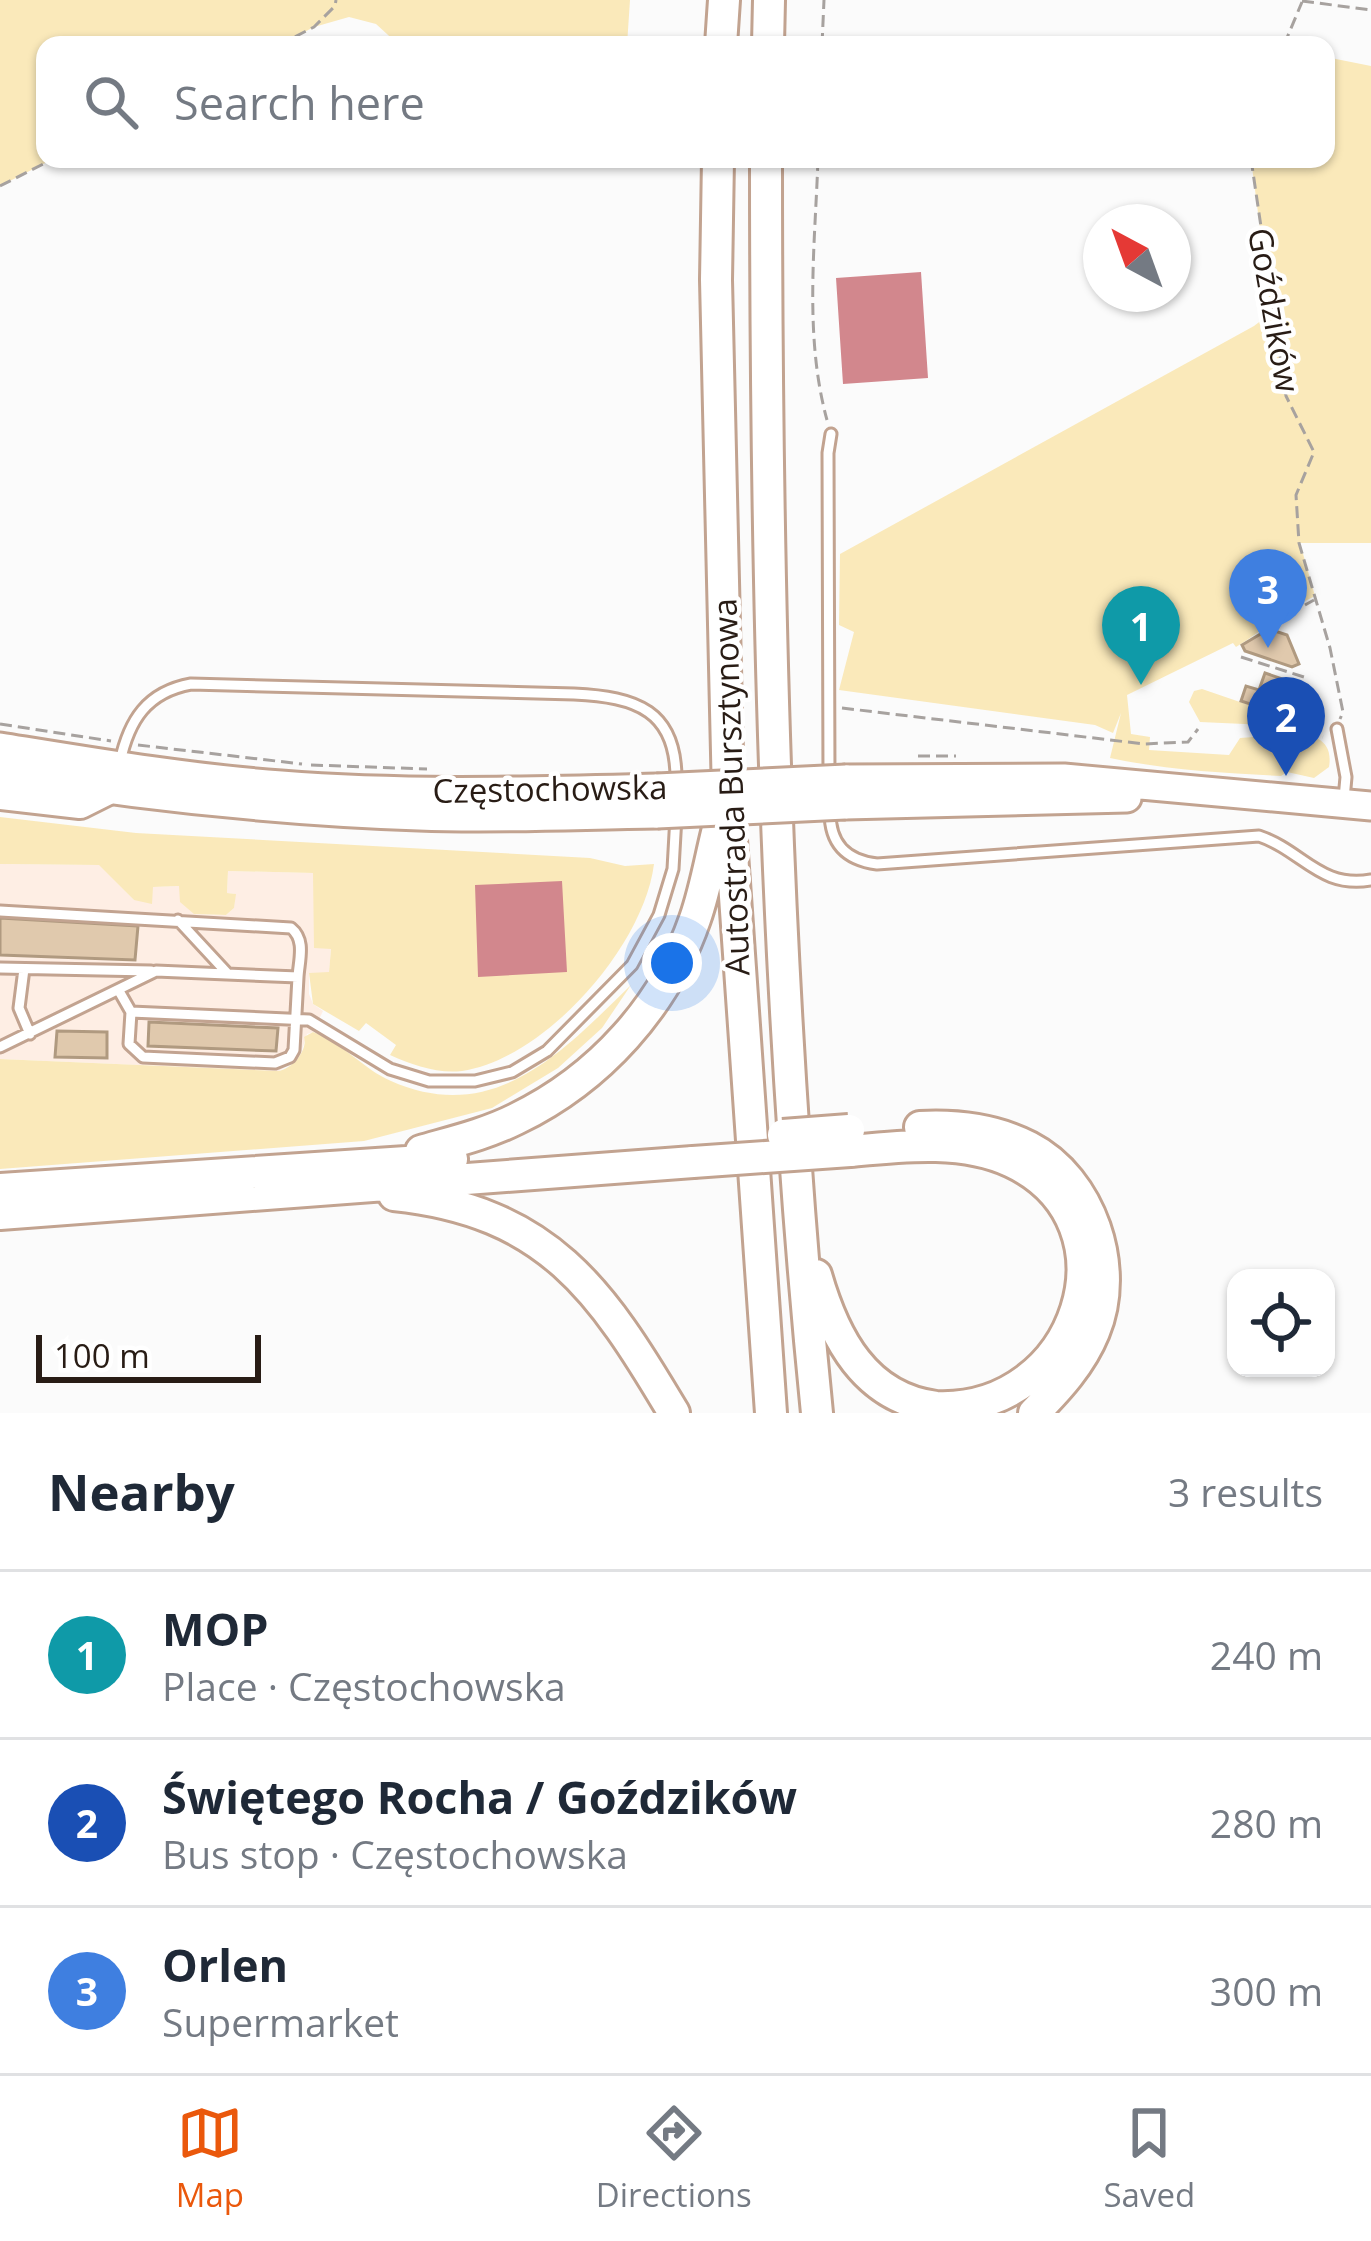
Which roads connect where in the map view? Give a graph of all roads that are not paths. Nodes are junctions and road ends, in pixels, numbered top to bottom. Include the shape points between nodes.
1 (724, 0) edge
2 (769, 0) edge
3 (722, 36) edge
4 (768, 36) edge
5 (718, 168) edge
6 (766, 168) edge
7 (831, 434) road end
8 (1337, 729) road end
9 (0, 747) edge
10 (0, 773) edge
11 (116, 773) junction
12 (0, 794) edge
13 (728, 796) junction
14 (1358, 805) edge
15 (1371, 880) edge
16 (0, 911) edge
17 (178, 920) junction
18 (0, 968) edge
19 (24, 969) junction
20 (156, 971) junction
21 (228, 974) junction
22 (298, 977) junction
23 (118, 991) junction
24 (131, 1012) junction
25 (298, 1019) junction
26 (30, 1034) junction
27 (0, 1047) edge
28 (850, 1140) junction
29 (692, 1152) junction
30 (375, 1164) junction
31 (0, 1189) edge
32 (347, 1190) junction
33 (0, 1214) edge
34 (801, 1225) junction
35 (674, 1413) edge
36 (771, 1413) edge
37 (817, 1413) edge
38 (1034, 1413) edge

1 - 3 highway
2 - 4 highway
5 - 13 highway, Autostrada Bursztynowa
6 - 34 highway, Autostrada Bursztynowa via 777,836
7 - 15 lane via 830,828 842,851 863,862 1259,836 1322,874 1348,884
8 - 14 lane
9 - 11 main road, Częstochowska
10 - 11 main road, Częstochowska
11 - 12 highway via 80,803
11 - 14 main road, Częstochowska, bridge via 308,811 422,816 846,792 1246,796
11 - 25 lane via 138,713 172,687 191,685 610,696 634,702 664,727 676,760 675,840 659,915 632,965 547,1051 491,1078 437,1082 390,1069 315,1021
13 - 30 highway via 682,952 606,1057 515,1120
13 - 36 highway, Autostrada Bursztynowa
16 - 17 lane
17 - 21 lane
17 - 22 lane via 291,928 301,944
18 - 19 lane
19 - 20 lane
19 - 26 lane via 19,1008
20 - 21 lane
20 - 23 lane
21 - 22 lane
22 - 25 lane
23 - 24 lane
23 - 26 lane
24 - 25 lane
24 - 25 lane via 128,1044 148,1059 284,1061 294,1051
26 - 27 lane
28 - 29 highway, bridge
28 - 34 highway via 994,1155 1031,1173 1060,1205 1082,1258 1074,1329 1021,1390 981,1407 923,1405 891,1393 839,1339
28 - 38 highway via 937,1126 983,1131 1031,1148 1076,1191 1099,1241 1100,1309 1076,1367
29 - 30 highway
29 - 32 highway
30 - 31 highway
32 - 33 highway
32 - 35 highway via 469,1210 548,1250 609,1310
34 - 37 highway, Autostrada Bursztynowa

